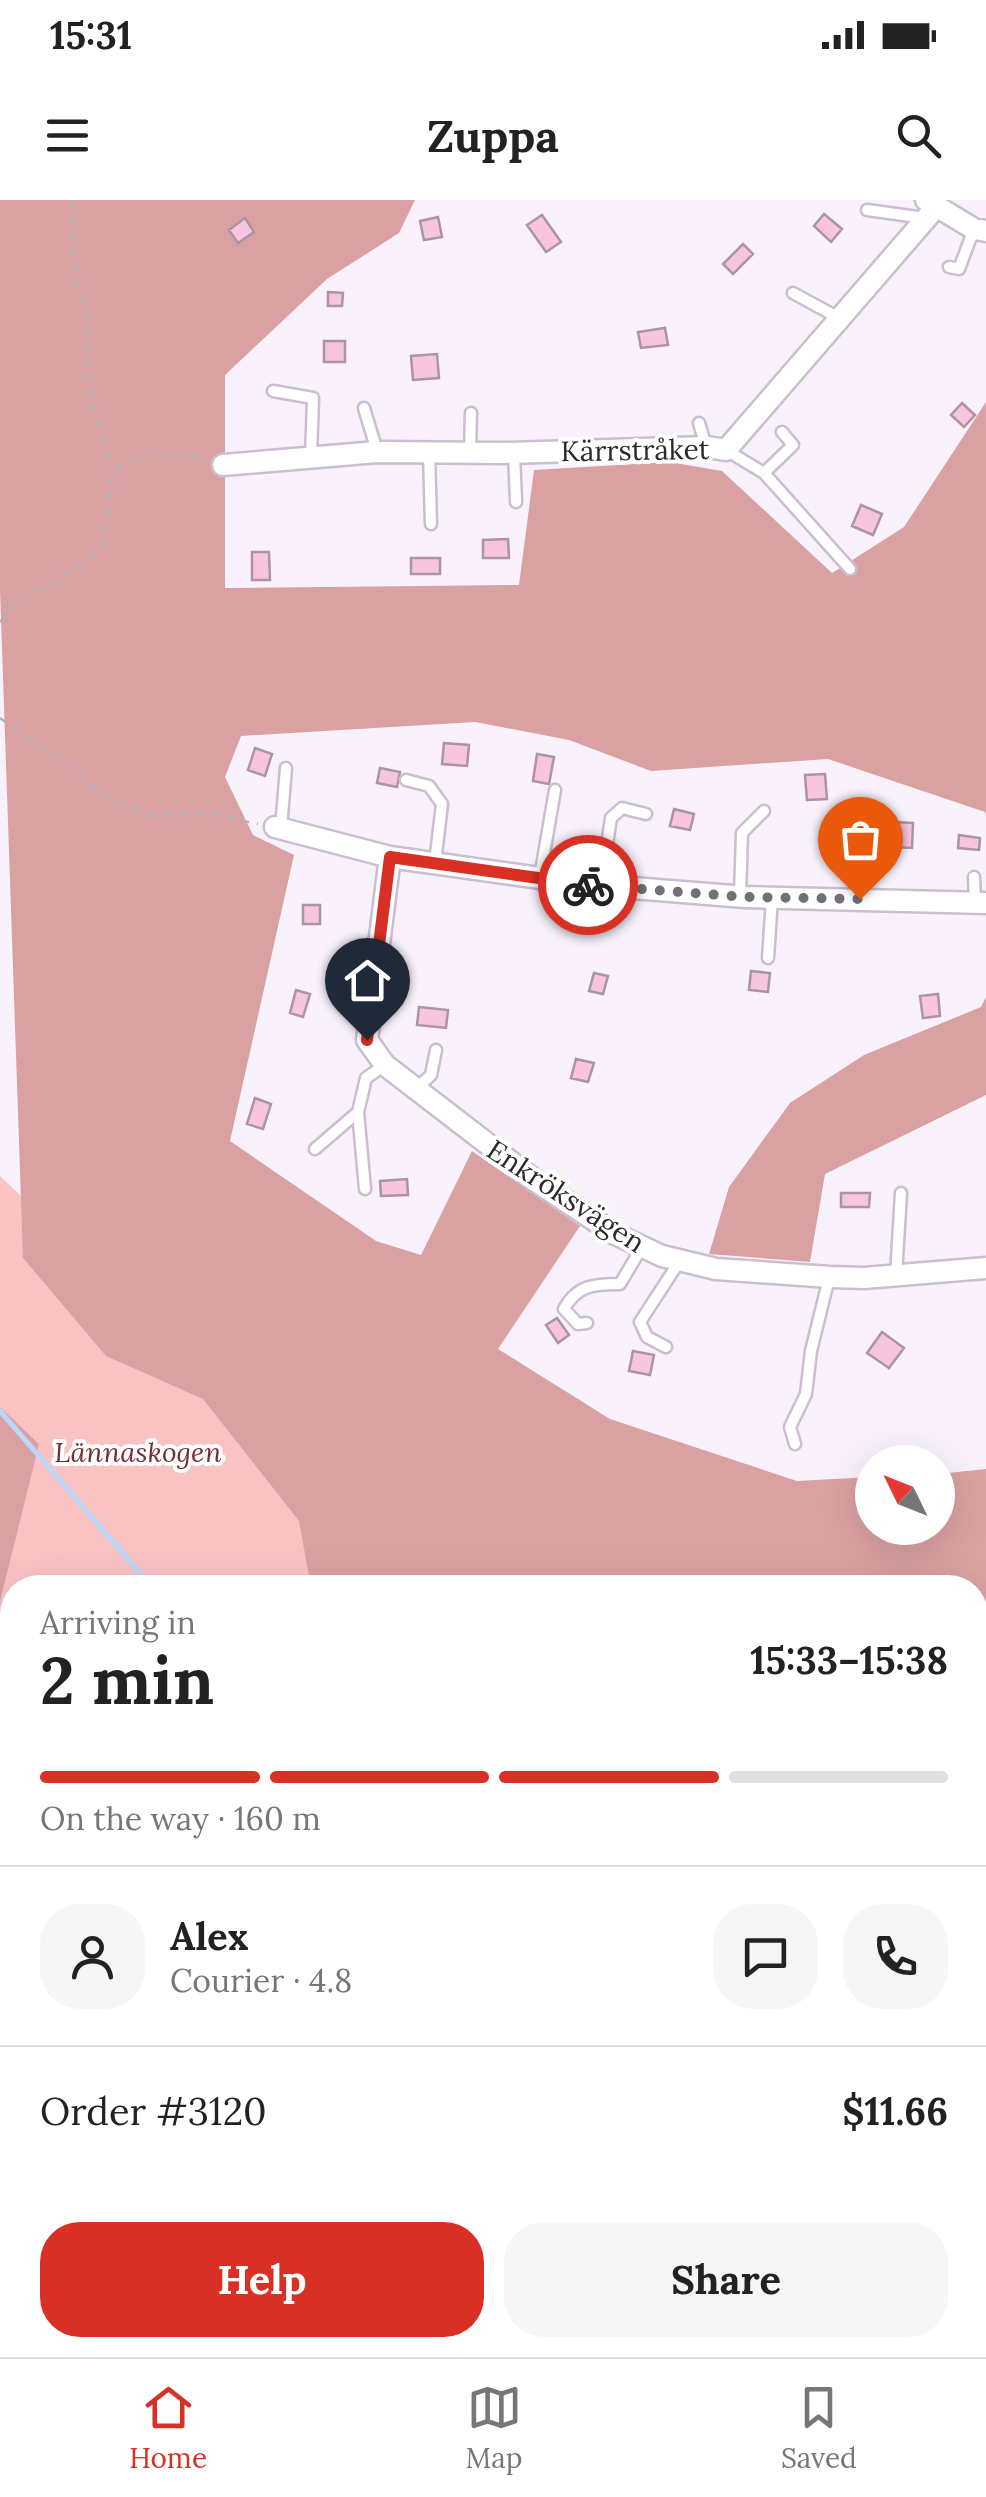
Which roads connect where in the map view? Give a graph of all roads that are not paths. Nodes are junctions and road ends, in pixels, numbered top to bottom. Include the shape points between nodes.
1 (930, 208) edge
2 (866, 210) dead end
3 (980, 230) edge
4 (950, 267) dead end
5 (792, 293) dead end
6 (839, 318) junction
7 (274, 390) dead end
8 (364, 408) dead end
9 (471, 413) dead end
10 (699, 423) dead end
11 (782, 432) dead end
12 (716, 448) junction
13 (377, 452) junction
14 (429, 453) junction
15 (470, 453) junction
16 (514, 453) junction
17 (310, 457) junction
18 (223, 465) road end
19 (764, 474) junction
20 (516, 502) dead end
21 (431, 524) dead end
22 (850, 568) dead end
23 (286, 768) dead end
24 (406, 780) dead end
25 (556, 790) dead end
26 (764, 810) dead end
27 (646, 814) dead end
28 (278, 828) joint
29 (390, 857) junction
30 (435, 863) junction
31 (540, 877) junction
32 (974, 877) dead end
33 (600, 886) junction
34 (740, 896) junction
35 (772, 897) junction
36 (980, 903) edge
37 (768, 958) dead end
38 (436, 1050) dead end
39 (385, 1065) junction
40 (416, 1089) junction
41 (358, 1112) junction
42 (315, 1148) dead end
43 (365, 1189) dead end
44 (901, 1193) dead end
45 (642, 1247) junction
46 (680, 1261) junction
47 (986, 1268) edge
48 (830, 1276) junction
49 (896, 1276) junction
50 (587, 1322) dead end
51 (666, 1347) dead end
52 (796, 1444) dead end

1 - 2 lane
1 - 3 street
1 - 6 street, Kärrstråket
3 - 4 lane via 959,269
5 - 6 lane
6 - 12 street, Kärrstråket
7 - 17 lane via 313,398
8 - 13 lane
9 - 15 lane
10 - 12 lane
11 - 19 lane via 793,445
12 - 16 street, Kärrstråket
12 - 19 lane
13 - 14 street, Kärrstråket
13 - 17 street, Kärrstråket
14 - 15 street, Kärrstråket
14 - 21 lane
15 - 16 street, Kärrstråket
16 - 20 lane
17 - 18 street, Kärrstråket
19 - 22 lane
23 - 28 lane
24 - 30 lane via 429,786 442,804
25 - 31 lane
26 - 34 lane via 742,833
27 - 33 lane via 622,808 611,818
28 - 29 street
29 - 30 street
29 - 39 street via 367,1040
30 - 31 street
31 - 33 street
32 - 36 lane
33 - 34 street
34 - 35 street
35 - 36 street
35 - 37 lane
38 - 40 lane via 430,1075
39 - 40 street, Enkröksvägen
39 - 41 lane via 366,1078
40 - 45 street, Enkröksvägen via 537,1182
41 - 42 lane
41 - 43 lane
44 - 49 lane
45 - 46 street, Enkröksvägen
45 - 50 lane via 620,1284 586,1285 569,1299 569,1316
46 - 48 street, Enkröksvägen
46 - 51 lane via 640,1322 646,1337
47 - 49 street, Enkröksvägen
48 - 49 street, Enkröksvägen
48 - 52 lane via 806,1394 790,1428

